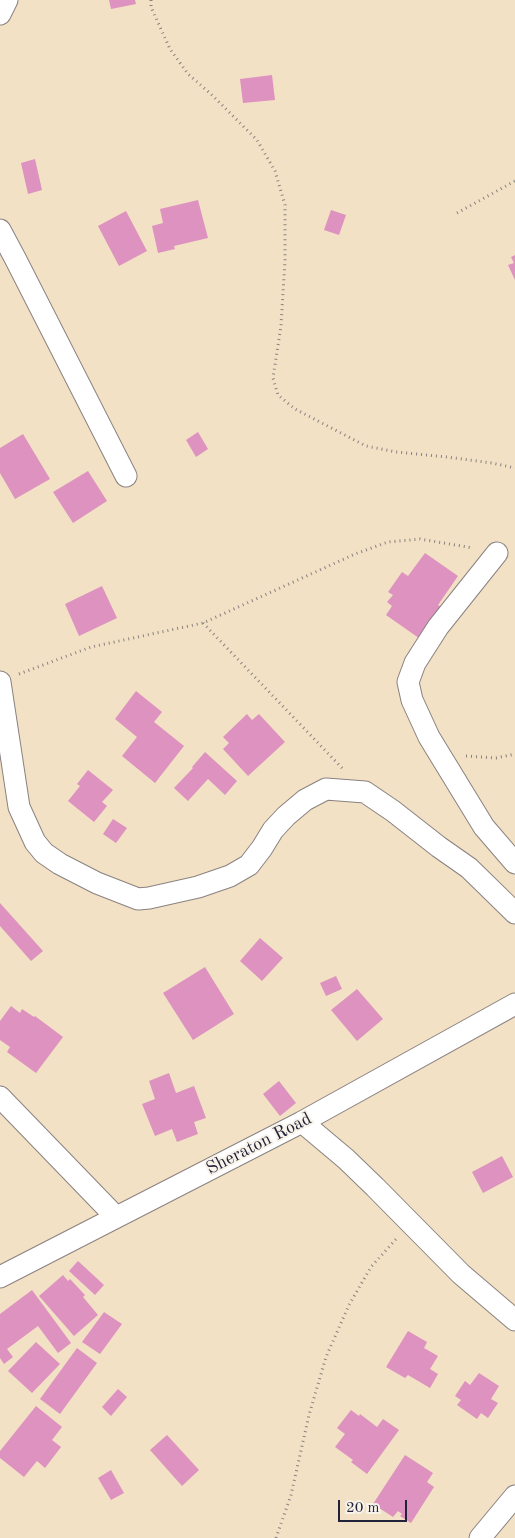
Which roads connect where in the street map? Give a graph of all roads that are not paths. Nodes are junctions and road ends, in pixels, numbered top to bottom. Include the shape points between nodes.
1 (7, 0) edge
2 (0, 14) edge
3 (0, 230) edge
4 (126, 476) dead end
5 (497, 552) road end
6 (9, 678) edge
7 (515, 863) edge
8 (515, 913) edge
9 (515, 1005) edge
10 (0, 1097) edge
11 (302, 1122) junction
12 (116, 1217) junction
13 (0, 1277) edge
14 (515, 1320) edge
15 (515, 1496) edge
16 (480, 1538) edge

1 - 2 street
3 - 4 street
5 - 7 street via 438,628 415,663 408,682 412,700 429,737 484,827
6 - 8 street via 19,807 35,842 44,853 97,884 138,899 162,896 230,876 249,865 286,816 305,800 326,789 365,792 470,868
9 - 11 street, Sheraton Road
10 - 12 street
11 - 12 street, Sheraton Road
11 - 14 street via 346,1160 461,1274
12 - 13 street, Sheraton Road
15 - 16 street

